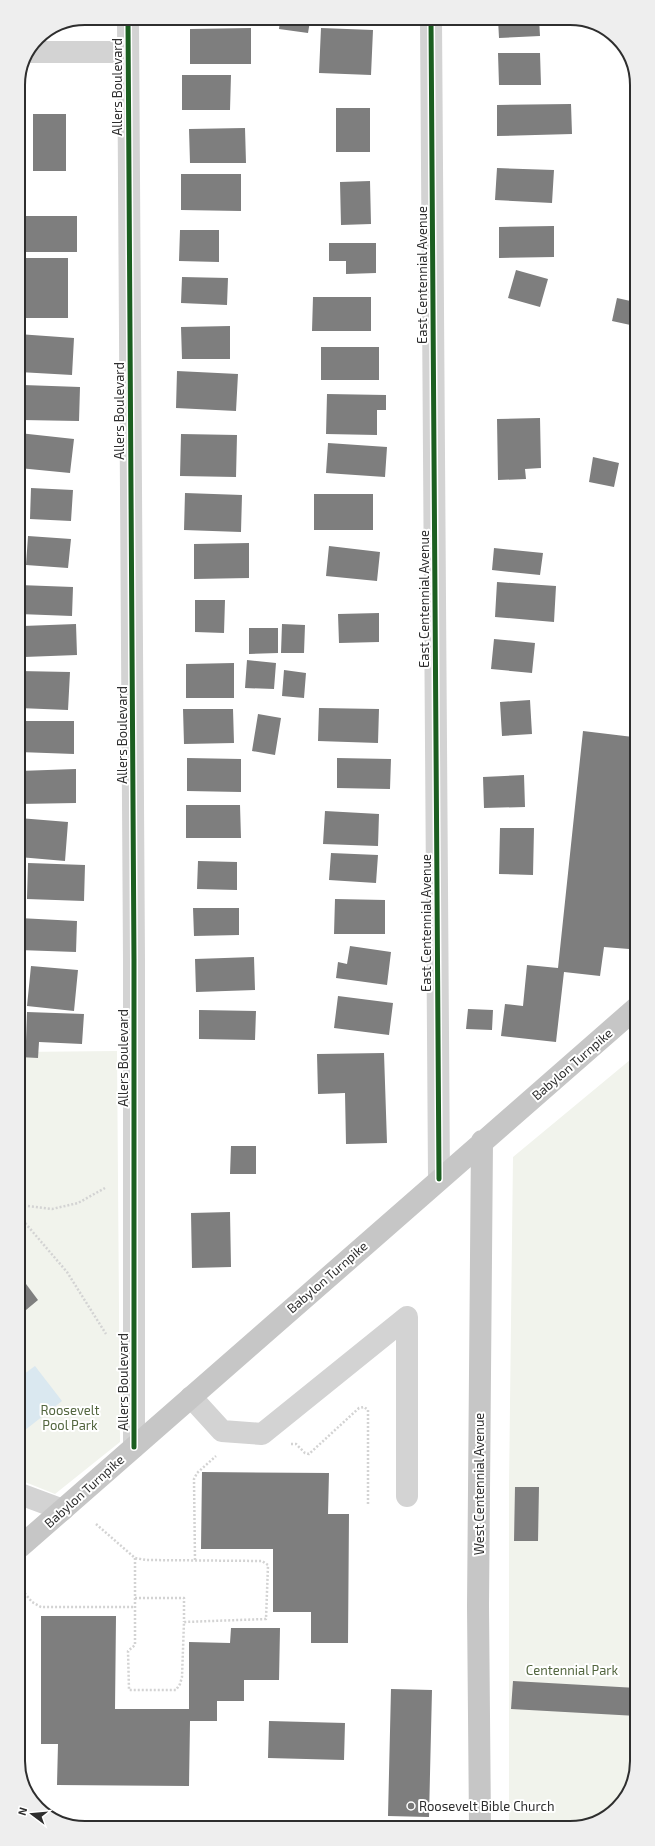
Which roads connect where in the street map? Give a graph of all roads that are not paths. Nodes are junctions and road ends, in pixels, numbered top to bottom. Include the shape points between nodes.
1 (128, 25) edge
2 (431, 25) edge
3 (35, 52) edge
4 (128, 52) junction
5 (630, 1013) edge
6 (482, 1141) junction
7 (439, 1179) junction
8 (190, 1397) junction
9 (134, 1446) junction
10 (25, 1496) edge
11 (407, 1496) dead end
12 (63, 1510) junction
13 (25, 1543) edge
14 (480, 1821) edge

1 - 4 street, Allers Boulevard
2 - 7 street, East Centennial Avenue
3 - 4 street
4 - 9 street, Allers Boulevard via 134,959
5 - 6 main road, Babylon Turnpike
6 - 7 main road, Babylon Turnpike
6 - 14 main road, West Centennial Avenue via 478,1606
7 - 8 main road, Babylon Turnpike
8 - 9 main road, Babylon Turnpike
8 - 11 street via 222,1431 262,1434 407,1317
9 - 12 main road, Babylon Turnpike
10 - 12 street
12 - 13 main road, Babylon Turnpike

